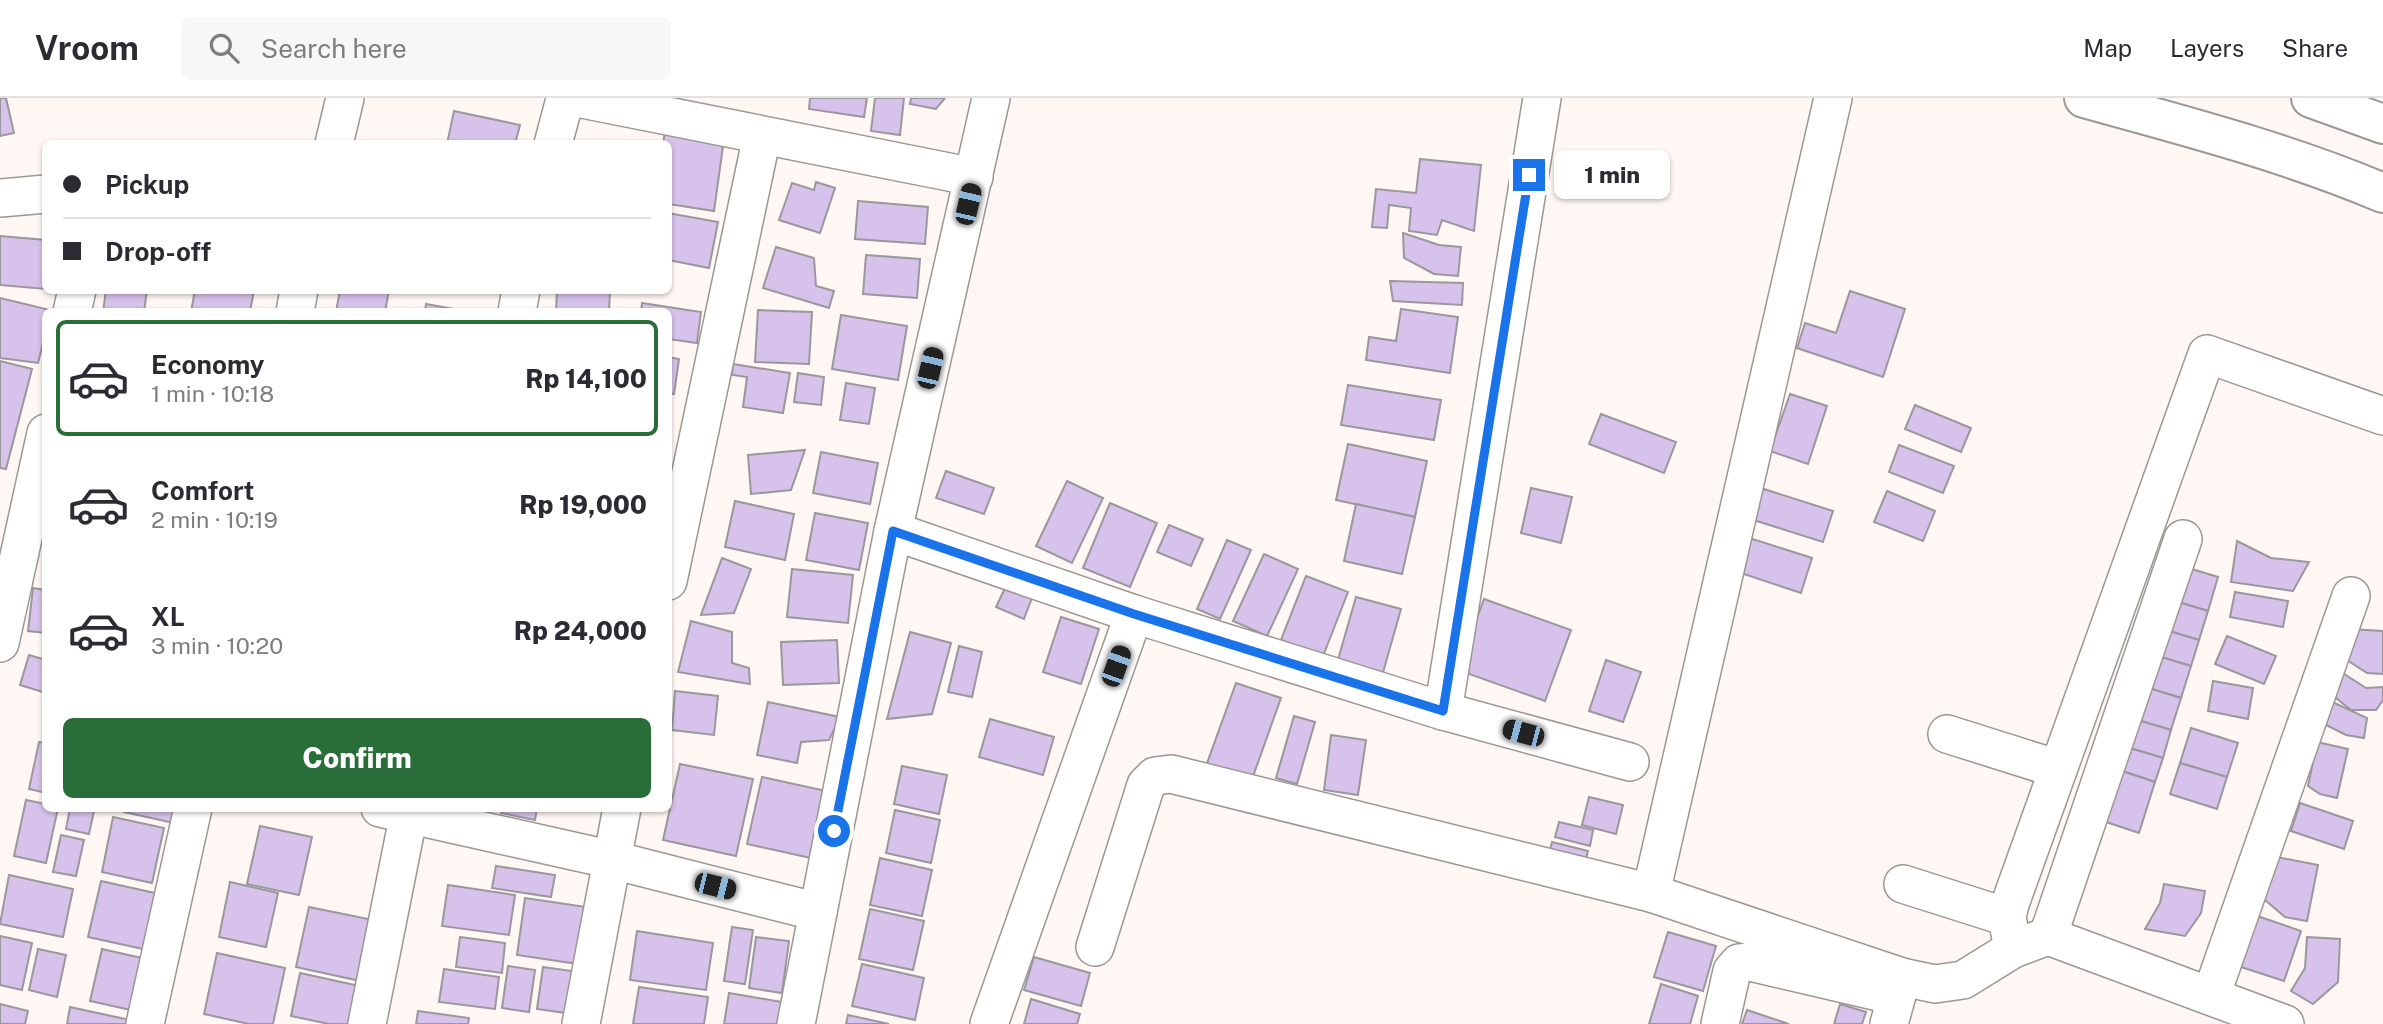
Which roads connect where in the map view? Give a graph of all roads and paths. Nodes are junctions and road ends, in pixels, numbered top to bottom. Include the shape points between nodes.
1 (345, 98) edge
2 (991, 98) edge
3 (1542, 98) edge
4 (1833, 98) edge
5 (2084, 98) edge
6 (2311, 98) edge
7 (2383, 124) edge
8 (762, 136) junction
9 (335, 140) edge
10 (553, 140) edge
11 (974, 177) junction
12 (2383, 193) edge
13 (42, 194) edge
14 (0, 198) edge
15 (2383, 416) edge
16 (42, 451) edge
17 (893, 531) junction
18 (2183, 539) dead end
19 (672, 562) edge
20 (2351, 596) dead end
21 (1134, 614) junction
22 (0, 642) edge
23 (1443, 711) junction
24 (1947, 734) dead end
25 (1630, 762) dead end
26 (2058, 769) junction
27 (192, 812) edge
28 (400, 812) edge
29 (404, 812) edge
30 (621, 812) edge
31 (612, 860) junction
32 (1903, 884) dead end
33 (1651, 893) junction
34 (818, 912) junction
35 (2010, 933) junction
36 (2048, 936) junction
37 (1095, 947) dead end
38 (2211, 996) junction
39 (1896, 999) edge
40 (145, 1024) edge
41 (367, 1024) edge
42 (581, 1024) edge
43 (796, 1024) edge
44 (989, 1024) edge
45 (1720, 1024) edge
46 (2286, 1024) edge

1 - 9 street
2 - 11 street
3 - 23 street
4 - 33 street
5 - 12 main road via 2255,145
6 - 7 main road
8 - 10 street via 572,98 564,103
8 - 11 street
8 - 19 street
11 - 17 street
13 - 14 street
15 - 26 street via 2207,354
16 - 22 street
17 - 21 street
17 - 34 street
18 - 36 street
20 - 38 street
21 - 23 street
21 - 44 street
23 - 25 street
24 - 26 street
26 - 35 street via 2010,904
27 - 40 street
28 - 41 street
29 - 31 street
30 - 31 street
31 - 34 street
31 - 42 street
32 - 35 street
33 - 37 street via 1163,774 1146,785
33 - 39 street
34 - 43 street
35 - 36 street
35 - 39 street via 1963,980 1935,984
36 - 38 street
38 - 46 street
39 - 45 street via 1750,961 1739,963 1732,971

